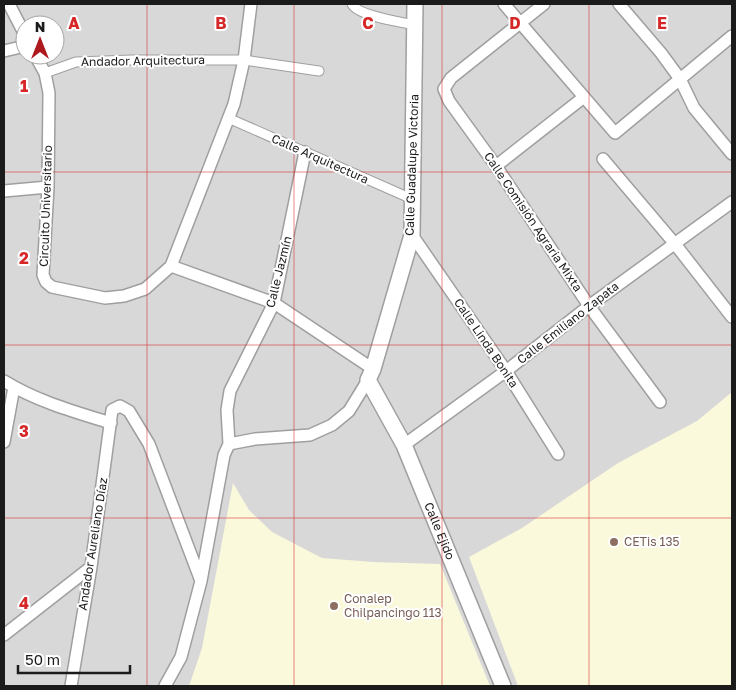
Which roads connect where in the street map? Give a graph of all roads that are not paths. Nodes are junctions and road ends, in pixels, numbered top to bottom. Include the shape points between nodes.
1 (9, 4) edge
2 (251, 4) edge
3 (352, 4) edge
4 (415, 4) edge
5 (504, 4) edge
6 (544, 4) edge
7 (619, 4) edge
8 (15, 16) edge
9 (520, 22) junction
10 (415, 26) junction
11 (732, 36) edge
12 (244, 60) junction
13 (41, 65) edge
14 (320, 71) dead end
15 (45, 73) junction
16 (680, 79) junction
17 (584, 97) junction
18 (228, 118) junction
19 (305, 152) junction
20 (732, 154) edge
21 (603, 159) dead end
22 (496, 166) junction
23 (48, 188) junction
24 (4, 191) edge
25 (412, 199) junction
26 (732, 202) edge
27 (412, 235) junction
28 (675, 244) junction
29 (171, 266) junction
30 (274, 303) junction
31 (589, 306) junction
32 (732, 318) edge
33 (506, 371) junction
34 (370, 375) junction
35 (9, 384) edge
36 (660, 402) dead end
37 (111, 423) junction
38 (4, 442) edge
39 (229, 444) junction
40 (404, 445) junction
41 (558, 454) dead end
42 (91, 567) junction
43 (201, 581) junction
44 (4, 635) edge
45 (71, 686) edge
46 (165, 686) edge
47 (503, 686) edge

1 - 8 street
2 - 12 street
3 - 10 street via 367,14
4 - 10 street, Calle Guadalupe Victoria
5 - 9 street
6 - 9 street
7 - 16 street
9 - 17 street
9 - 22 street, Calle Comisión Agraria Mixta via 452,78 444,89 449,101
10 - 25 street, Calle Guadalupe Victoria
11 - 16 street
12 - 14 street, Andador Arquitectura
12 - 15 street, Andador Arquitectura via 76,62
12 - 18 street
13 - 15 street, Circuito Universitario
15 - 23 street, Circuito Universitario via 49,93
16 - 17 street via 614,133
16 - 20 street via 694,108
17 - 22 street
18 - 19 street, Calle Arquitectura
18 - 29 street
19 - 25 street, Calle Arquitectura
19 - 30 street, Calle Jazmín
21 - 28 street
22 - 31 street, Calle Comisión Agraria Mixta
23 - 24 street
23 - 29 street, Circuito Universitario via 43,275 52,287 105,298 124,296 145,289
25 - 27 street, Calle Guadalupe Victoria
26 - 28 street, Calle Emiliano Zapata
27 - 33 street, Calle Linda Bonita
27 - 34 street, Calle Guadalupe Victoria
28 - 31 street, Calle Emiliano Zapata
28 - 32 street
29 - 30 street
30 - 34 street
30 - 39 street, Calle Jazmín via 230,391 227,410
31 - 33 street, Calle Emiliano Zapata
31 - 36 street, Calle Comisión Agraria Mixta
33 - 40 street, Calle Emiliano Zapata
33 - 41 street, Calle Linda Bonita
34 - 39 street via 349,411 332,425 310,435
34 - 40 street, Calle Ejido
35 - 37 street via 59,407
35 - 38 street
37 - 42 street, Andador Aureliano Díaz
37 - 43 street, Andador Aureliano Díaz via 112,410 120,406 129,411 150,444
39 - 43 street via 224,455
40 - 47 street, Calle Ejido
42 - 44 street
42 - 45 street, Andador Aureliano Díaz
43 - 46 street via 181,656

